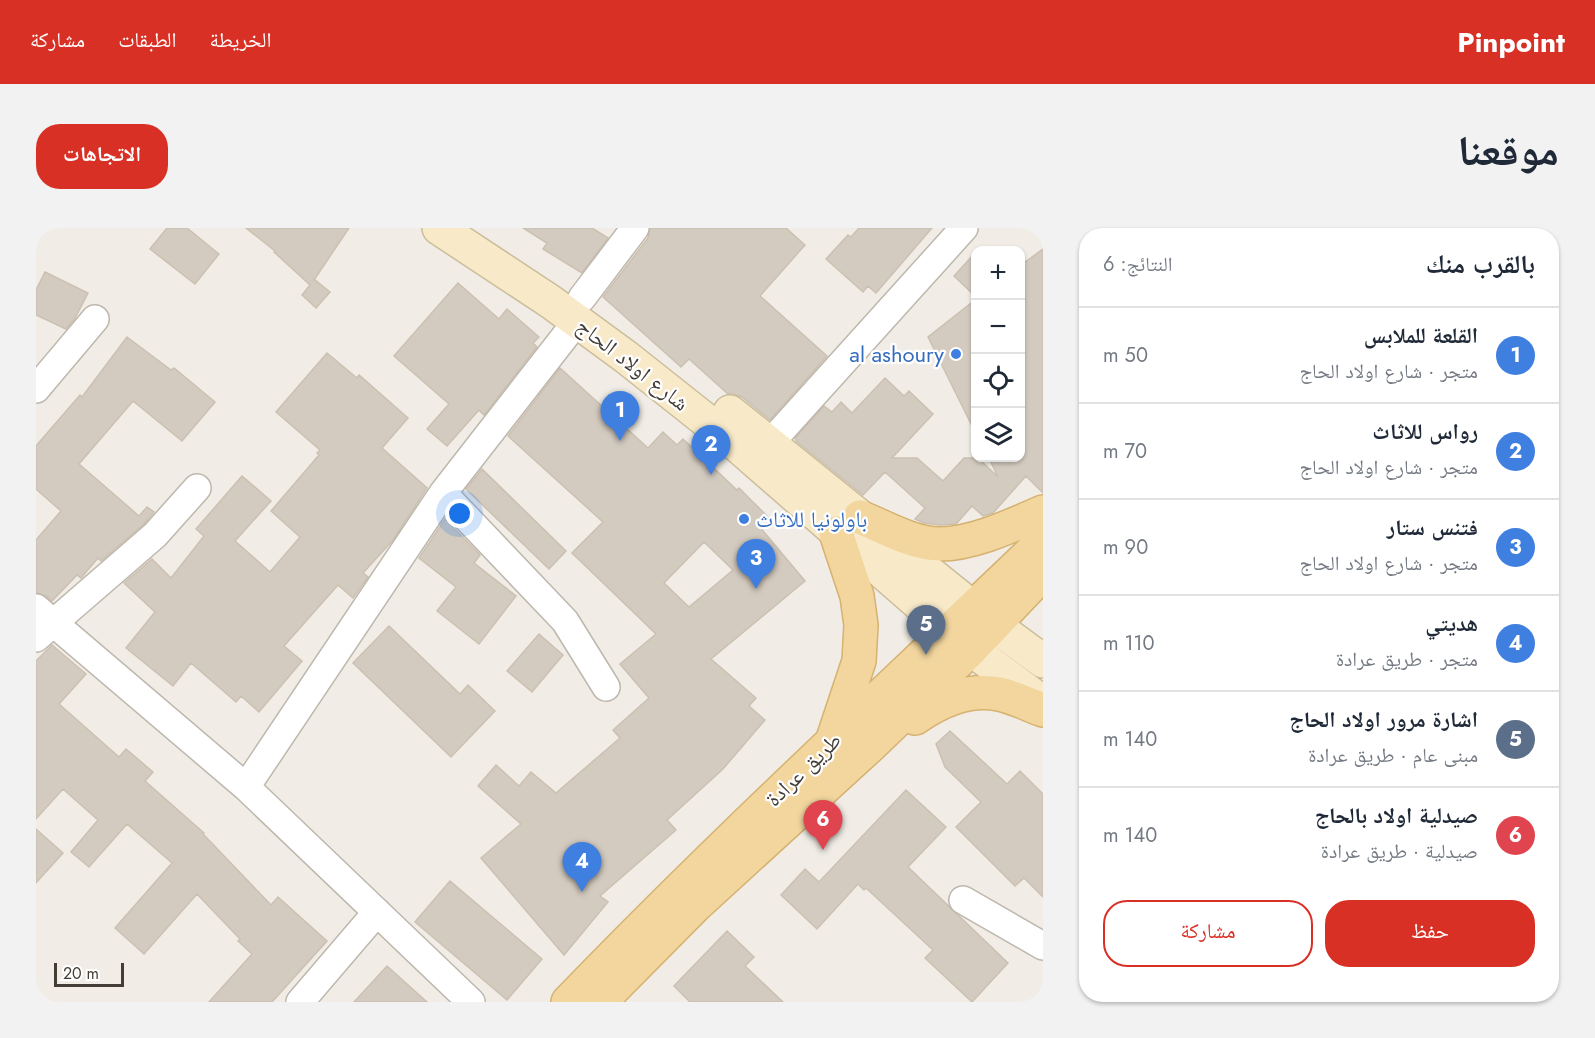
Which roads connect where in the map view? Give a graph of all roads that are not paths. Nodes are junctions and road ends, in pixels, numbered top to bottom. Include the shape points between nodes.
1 (439, 228) edge
2 (480, 228) edge
3 (635, 228) edge
4 (964, 228) edge
5 (580, 310) junction
6 (95, 319) dead end
7 (36, 389) edge
8 (770, 443) junction
9 (197, 488) dead end
10 (443, 493) junction
11 (1043, 512) edge
12 (848, 525) junction
13 (1043, 541) edge
14 (1043, 573) edge
15 (984, 616) junction
16 (42, 623) edge
17 (961, 640) junction
18 (1035, 656) edge
19 (606, 687) dead end
20 (1043, 703) edge
21 (1043, 710) edge
22 (832, 741) junction
23 (870, 746) junction
24 (246, 787) junction
25 (963, 900) dead end
26 (377, 912) junction
27 (1043, 946) edge
28 (300, 1002) edge
29 (471, 1002) edge
30 (568, 1002) edge
31 (600, 1002) edge

1 - 5 main road, شارع اولاد الحاج
2 - 5 main road
3 - 5 street
4 - 8 street
5 - 8 main road
5 - 10 street
5 - 12 main road, شارع اولاد الحاج via 626,357 737,445
6 - 7 street
8 - 12 main road
9 - 16 street via 155,535
10 - 19 street via 565,621
10 - 24 street
11 - 12 main road via 965,540 939,544
12 - 15 main road
12 - 17 main road, شارع اولاد الحاج
12 - 22 main road via 861,625 859,661
13 - 15 main road, طريق عرادة
14 - 15 main road, طريق عرادة
15 - 17 main road, طريق عرادة
15 - 18 main road
16 - 24 street
17 - 20 main road, شارع اولاد الحاج
17 - 22 main road, طريق عرادة
17 - 23 main road, طريق عرادة
21 - 23 main road via 999,694 976,692 953,697 925,711
22 - 30 main road, طريق عرادة
23 - 31 main road, طريق عرادة via 695,906
24 - 26 street
25 - 27 street
26 - 28 street
26 - 29 street

